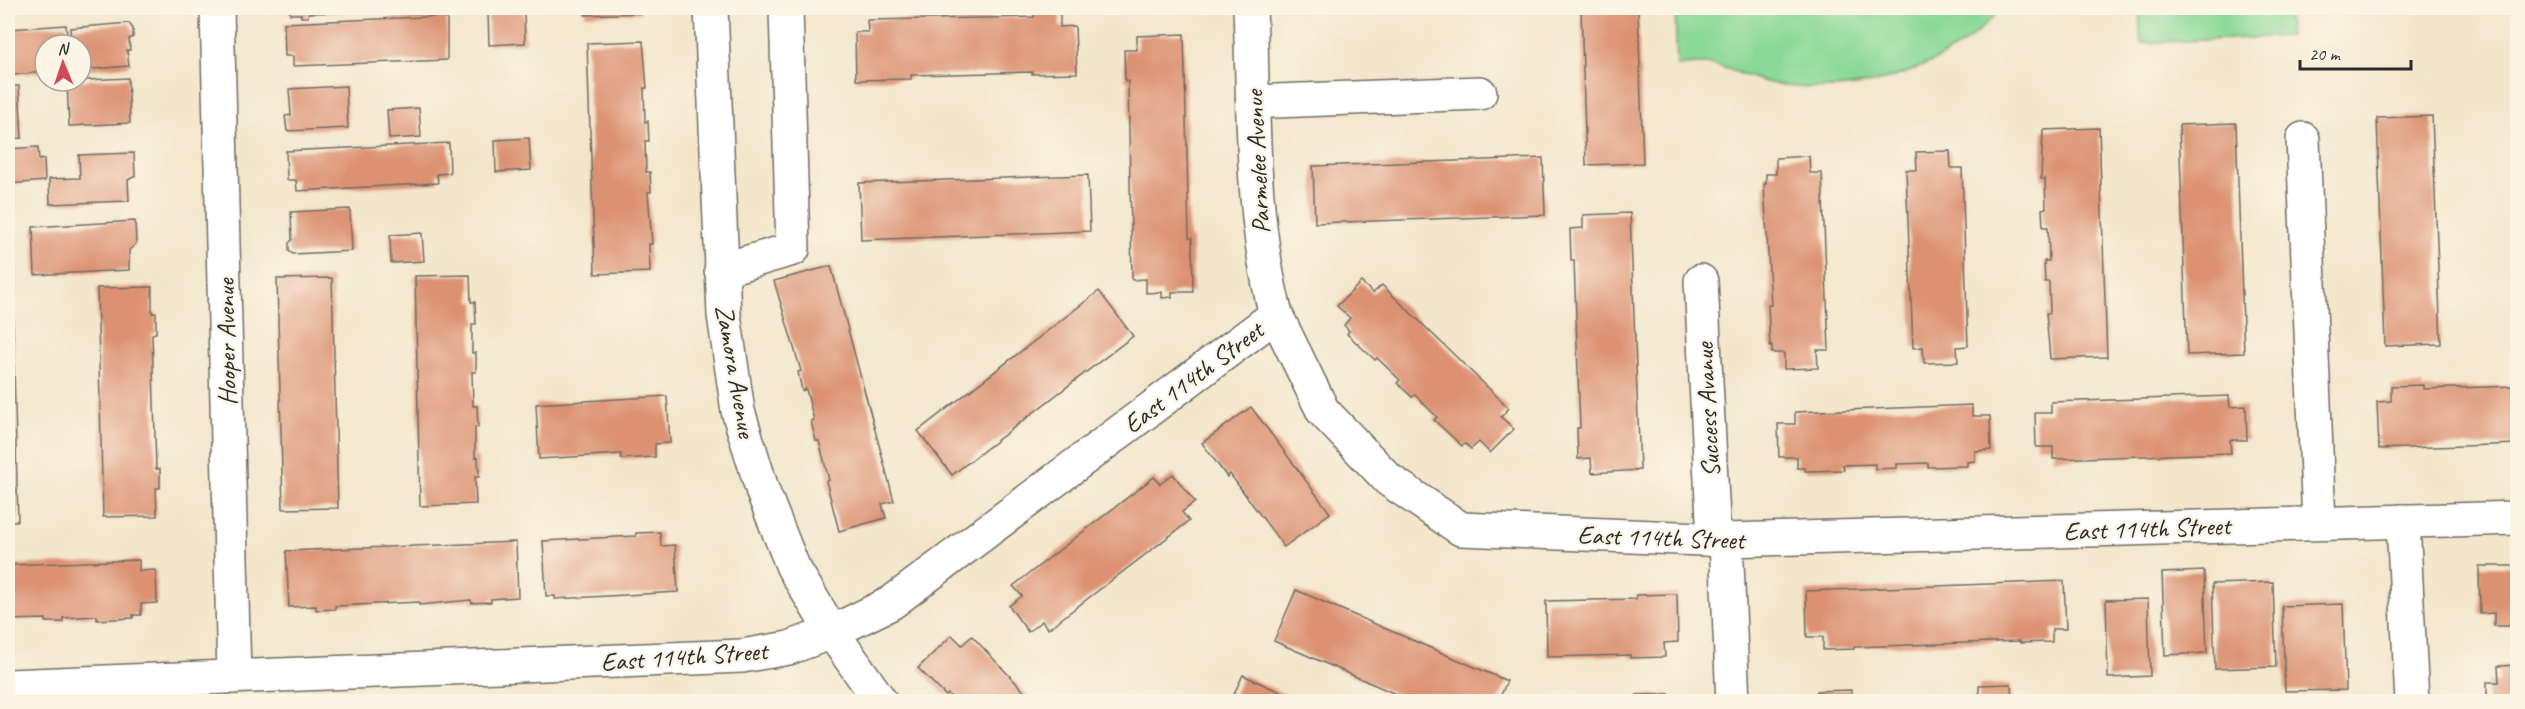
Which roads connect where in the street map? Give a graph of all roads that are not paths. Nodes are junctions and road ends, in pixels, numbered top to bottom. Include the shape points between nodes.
1 (217, 8) edge
2 (711, 8) edge
3 (786, 8) edge
4 (1250, 8) edge
5 (1480, 93) dead end
6 (1253, 102) junction
7 (2303, 139) dead end
8 (721, 270) junction
9 (1701, 281) dead end
10 (1276, 315) junction
11 (2517, 518) edge
12 (2403, 521) junction
13 (2319, 523) junction
14 (1720, 540) junction
15 (832, 633) junction
16 (234, 677) junction
17 (8, 686) edge
18 (881, 702) edge
19 (1733, 702) edge
20 (2412, 702) edge

1 - 16 street, Hooper Avenue
2 - 8 street, Zamora Avenue
3 - 8 street via 793,249
4 - 6 street, Parmelee Avenue
5 - 6 street
6 - 10 street, Parmelee Avenue via 1258,215 1265,271
7 - 13 street
8 - 15 street, Zamora Avenue via 738,411 750,452 793,567
9 - 14 street, Success Avanue
10 - 14 street, East 114th Street via 1323,411 1389,480 1461,529
10 - 15 street, East 114th Street via 891,603
11 - 12 street, East 114th Street
12 - 13 street, East 114th Street
12 - 20 street
13 - 14 street, East 114th Street
14 - 19 street, Success Avanue
15 - 16 street, East 114th Street via 789,648 742,656
15 - 18 street, Zamora Avenue
16 - 17 street, East 114th Street

